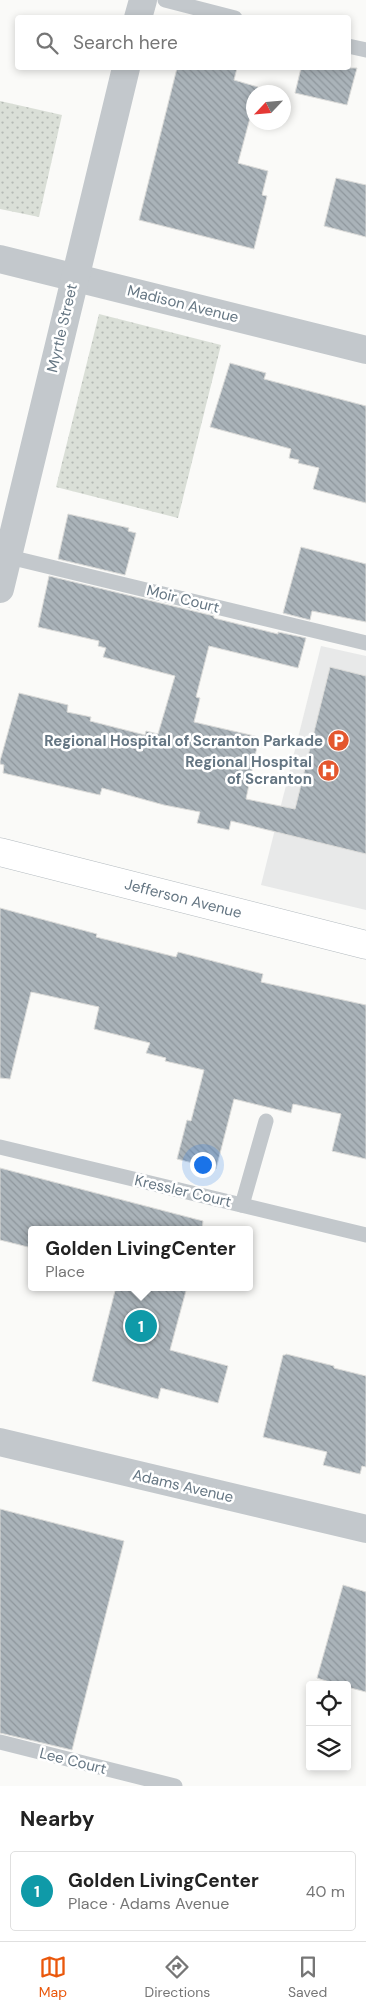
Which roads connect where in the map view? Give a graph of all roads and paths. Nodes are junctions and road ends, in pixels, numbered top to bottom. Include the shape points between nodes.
1 (143, 0) edge
2 (165, 0) edge
3 (139, 15) edge
4 (223, 15) edge
5 (351, 47) edge
6 (366, 50) edge
7 (126, 70) edge
8 (0, 259) edge
9 (74, 277) junction
10 (366, 350) edge
11 (4, 555) edge
12 (0, 589) edge
13 (366, 643) edge
14 (0, 852) edge
15 (366, 945) edge
16 (266, 1122) dead end
17 (0, 1147) edge
18 (242, 1205) junction
19 (366, 1235) edge
20 (0, 1442) edge
21 (366, 1529) edge
22 (0, 1742) edge
23 (147, 1783) edge
24 (175, 1786) edge

1 - 3 street
2 - 4 lane
5 - 6 lane
7 - 9 street, Myrtle Street
8 - 9 street, Madison Avenue
9 - 10 street, Madison Avenue
9 - 11 street, Myrtle Street
11 - 12 street, Myrtle Street
11 - 13 lane, Moir Court
14 - 15 main road, Jefferson Avenue
16 - 18 lane
17 - 18 lane, Kressler Court
18 - 19 lane, Kressler Court
20 - 21 street, Adams Avenue
22 - 23 lane, Lee Court
23 - 24 lane, Lee Court

